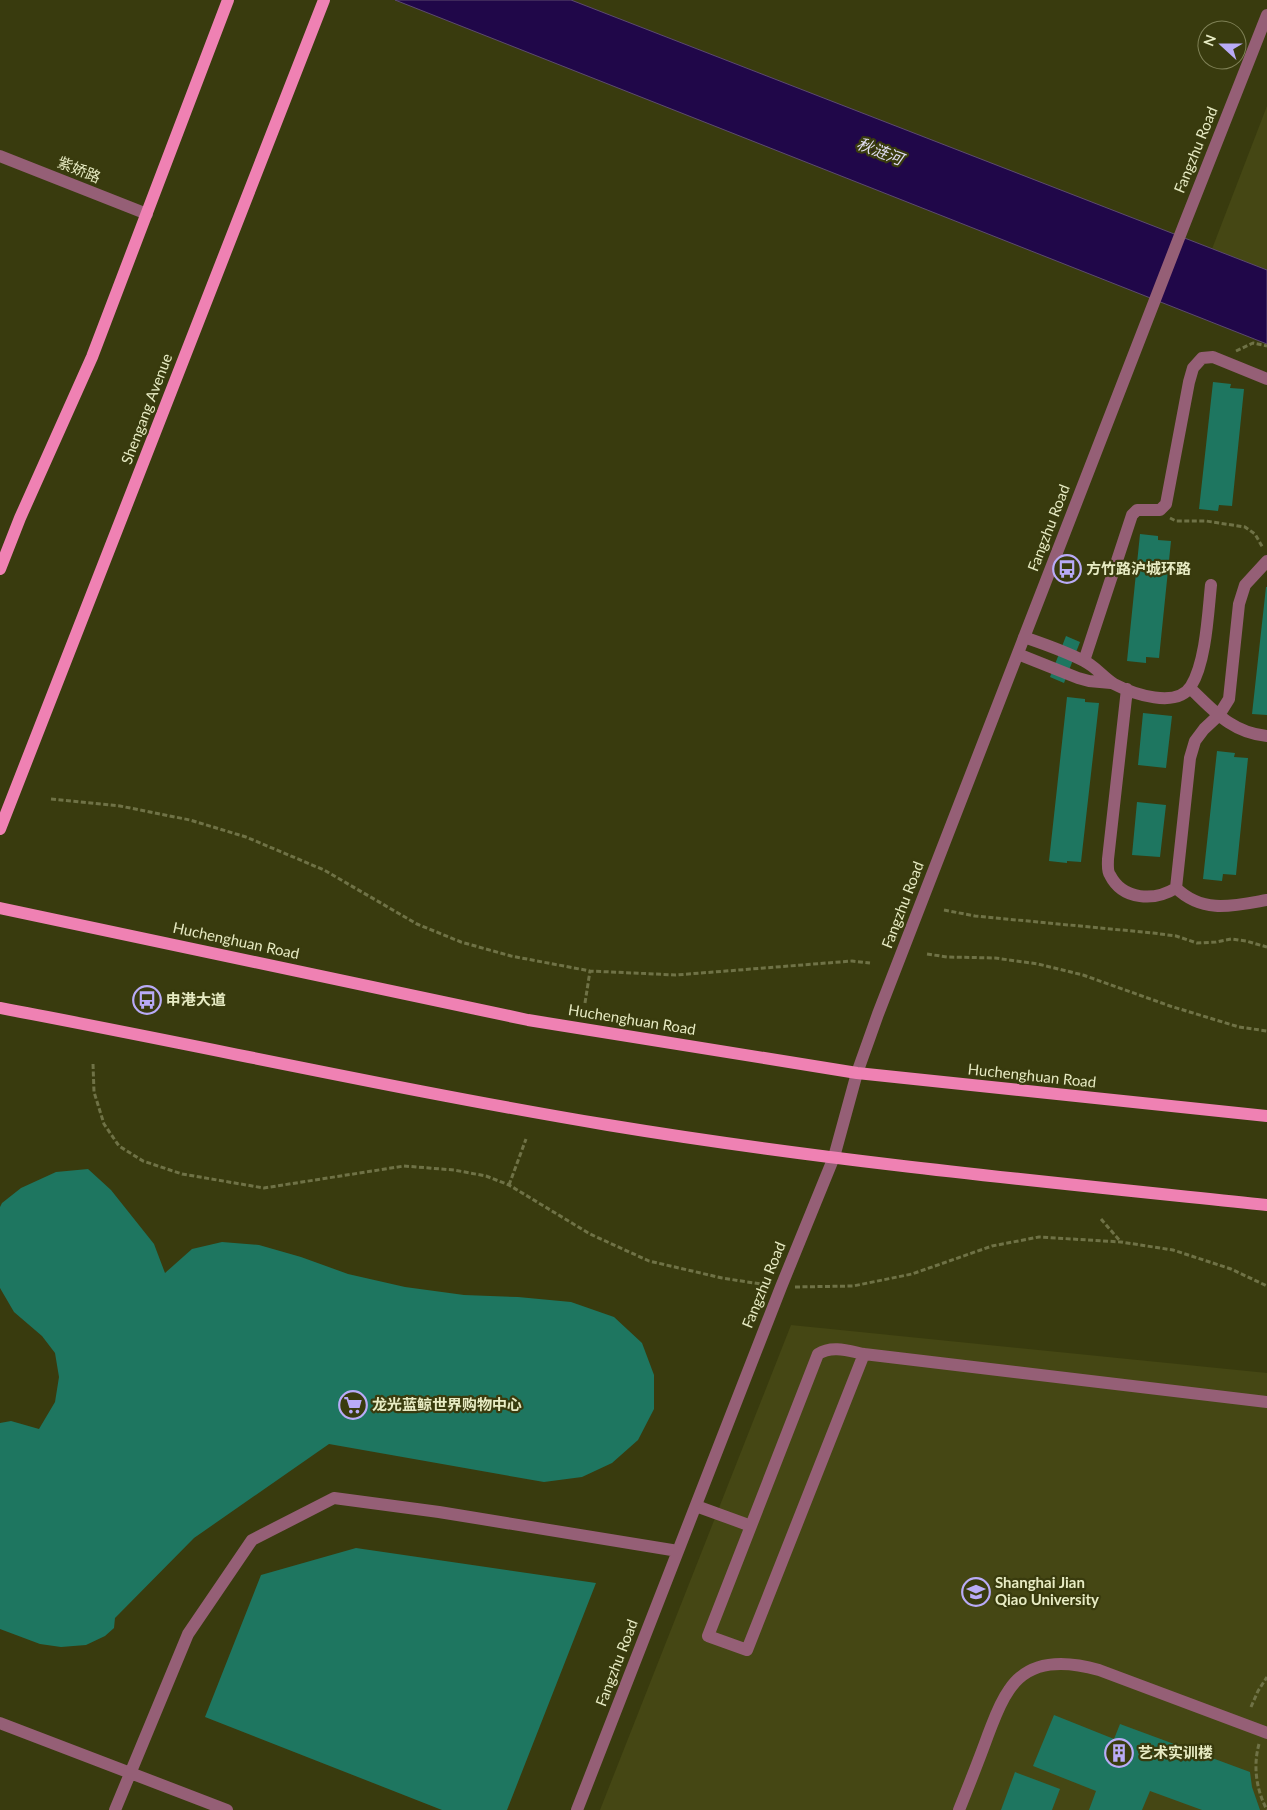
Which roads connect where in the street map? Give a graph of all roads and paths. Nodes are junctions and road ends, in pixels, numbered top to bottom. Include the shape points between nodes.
1 (228, 0) edge
2 (324, 0) edge
3 (1267, 15) edge
4 (0, 156) edge
5 (147, 214) junction
6 (1267, 346) edge
7 (1226, 362) junction
8 (1267, 378) edge
9 (1160, 510) junction
10 (1266, 556) edge
11 (0, 570) edge
12 (1211, 585) dead end
13 (1024, 637) junction
14 (1018, 654) junction
15 (1084, 661) junction
16 (1114, 684) junction
17 (1190, 688) junction
18 (1127, 689) junction
19 (1219, 715) junction
20 (1267, 736) edge
21 (51, 799) dead end
22 (0, 829) edge
23 (1176, 888) junction
24 (1267, 900) edge
25 (0, 908) edge
26 (944, 910) dead end
27 (1267, 947) edge
28 (928, 954) dead end
29 (870, 963) dead end
30 (590, 970) junction
31 (585, 1003) dead end
32 (0, 1008) edge
33 (1267, 1031) edge
34 (93, 1064) dead end
35 (857, 1073) junction
36 (1267, 1116) edge
37 (526, 1139) dead end
38 (834, 1157) junction
39 (509, 1185) junction
40 (1267, 1205) edge
41 (1101, 1219) dead end
42 (1120, 1242) junction
43 (1267, 1286) edge
44 (781, 1287) junction
45 (864, 1354) junction
46 (1267, 1402) edge
47 (696, 1506) junction
48 (751, 1526) junction
49 (678, 1551) junction
50 (1267, 1677) edge
51 (1251, 1707) dead end
52 (0, 1723) edge
53 (1265, 1732) edge
54 (129, 1772) junction
55 (115, 1810) edge
56 (227, 1810) edge
57 (577, 1810) edge
58 (959, 1810) edge
59 (1267, 1810) edge

1 - 5 main road
2 - 22 main road, Shengang Avenue
3 - 13 street, Fangzhu Road
4 - 5 street, 紫娇路
5 - 11 main road via 92,357
6 - 7 path via 1253,343 1243,346
7 - 8 street
7 - 9 street via 1213,357 1202,358 1193,368 1166,504
9 - 10 path via 1176,521 1206,521 1245,527 1254,534
9 - 15 street via 1137,510 1132,516
10 - 19 street via 1245,585 1239,604 1229,699
12 - 17 street via 1199,669
13 - 14 street, Fangzhu Road
13 - 15 street
14 - 16 street via 1078,678
14 - 35 street, Fangzhu Road
15 - 16 street
16 - 18 street
17 - 18 street via 1178,696 1155,698
17 - 19 street
18 - 23 street via 1109,874 1119,887 1143,898 1162,895
19 - 20 street via 1242,731
19 - 23 street via 1195,741 1190,758
21 - 30 path via 120,806 190,820 246,837 324,870 417,924 461,942 511,956
23 - 24 street via 1187,898 1209,905 1229,906
25 - 35 main road, Huchenghuan Road via 528,1020
26 - 27 path via 975,916 1176,936 1197,943 1231,939
28 - 33 path via 1038,964 1083,975 1238,1027
29 - 30 path via 852,961 676,975
30 - 31 path
32 - 38 main road via 428,1093 610,1125
34 - 39 path via 94,1092 104,1124 119,1146 143,1161 182,1174 264,1188 404,1166 454,1170 486,1176
35 - 36 main road, Huchenghuan Road
35 - 38 street, Fangzhu Road
37 - 39 path
38 - 40 main road
38 - 44 street, Fangzhu Road
39 - 44 path via 590,1234 649,1261 722,1278
41 - 42 path
42 - 43 path via 1173,1250 1231,1269
42 - 44 path via 1039,1237 992,1246 912,1274 853,1286
44 - 47 street, Fangzhu Road
45 - 46 street
45 - 48 street via 832,1349 818,1354
45 - 48 street via 747,1650 708,1636
47 - 48 street
47 - 49 street, Fangzhu Road
49 - 54 street via 334,1498 252,1540 188,1634
49 - 57 street, Fangzhu Road
50 - 51 path
52 - 54 street
53 - 58 street via 1098,1670 1076,1664 1043,1666 1019,1678 1009,1689
53 - 59 path via 1256,1763 1258,1788
54 - 55 street
54 - 56 street

